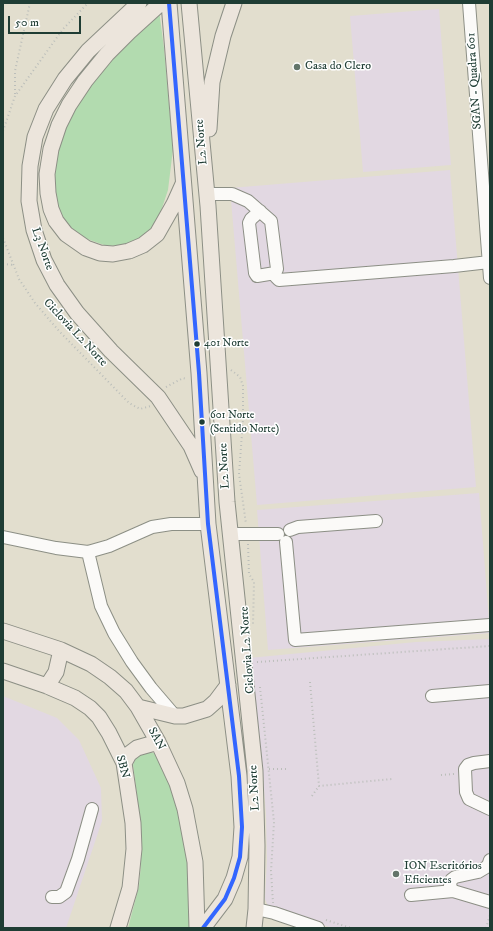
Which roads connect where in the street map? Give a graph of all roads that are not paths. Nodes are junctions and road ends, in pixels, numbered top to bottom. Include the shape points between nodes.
1 (140, 3) edge
2 (161, 3) edge
3 (169, 3) edge
4 (189, 3) edge
5 (234, 3) edge
6 (469, 3) edge
7 (184, 182) junction
8 (208, 200) junction
9 (487, 209) edge
10 (260, 211) junction
11 (489, 264) edge
12 (275, 273) junction
13 (490, 278) edge
14 (206, 479) junction
15 (376, 521) dead end
16 (208, 524) junction
17 (231, 534) junction
18 (3, 537) edge
19 (282, 538) junction
20 (88, 552) junction
21 (490, 625) edge
22 (3, 631) edge
23 (61, 650) junction
24 (3, 671) edge
25 (228, 685) junction
26 (47, 686) junction
27 (490, 690) edge
28 (432, 696) dead end
29 (138, 707) junction
30 (174, 716) junction
31 (158, 742) junction
32 (490, 761) edge
33 (124, 763) junction
34 (489, 807) edge
35 (92, 809) dead end
36 (490, 860) edge
37 (453, 891) junction
38 (411, 896) dead end
39 (52, 897) dead end
40 (490, 902) edge
41 (256, 909) junction
42 (118, 928) edge
43 (197, 928) edge
44 (204, 928) edge
45 (254, 928) edge
46 (318, 928) edge

1 - 14 main road, L3 Norte via 88,51 65,79 46,109 35,137 30,166 29,201 34,230 44,260 57,285 77,313 111,351 158,397 191,446
2 - 7 main road, L3 Norte via 108,54 69,105 59,124 51,149 47,174 48,194 56,221 66,234 86,248 113,254 143,245 157,234
3 - 7 main road, L2 Norte
4 - 8 main road, L2 Norte
5 - 8 main road via 212,82 208,116
6 - 9 street, SGAN - Quadra 601
7 - 14 main road, L2 Norte
8 - 10 street via 232,194 248,201
8 - 17 main road, L2 Norte
9 - 11 street, SGAN - Quadra 601
10 - 12 street via 271,221 277,269
10 - 12 street via 249,223 255,273 257,276
11 - 12 street via 279,280
11 - 13 street, SGAN - Quadra 601
14 - 16 main road, L2 Norte
15 - 19 street via 298,527 290,530 291,539
16 - 20 street via 152,527 109,546
16 - 25 main road, L2 Norte
17 - 19 street
17 - 41 main road, L2 Norte via 255,771
18 - 20 street
19 - 21 street via 295,640
20 - 30 street via 101,606 114,633 132,662
22 - 23 main road, SAN
23 - 26 main road via 56,672
23 - 29 main road, SAN via 91,664 110,677 126,691
24 - 26 main road, SBN
25 - 30 main road via 207,709 184,716
25 - 44 main road, L2 Norte via 239,776 242,827 240,857 225,898
26 - 33 main road, SBN via 75,698 90,708 109,732
27 - 28 street
29 - 30 main road
29 - 31 main road, SAN
31 - 33 main road via 137,748 129,754
31 - 43 main road, SAN via 177,783 191,836 195,862
32 - 34 street via 474,763 465,769 466,792 469,799
33 - 42 main road, SBN via 134,848 130,888
35 - 39 street via 66,892 59,897
36 - 37 street via 488,866 478,872 451,880 450,886
37 - 38 street
37 - 40 street
41 - 45 main road, L2 Norte
41 - 46 street

